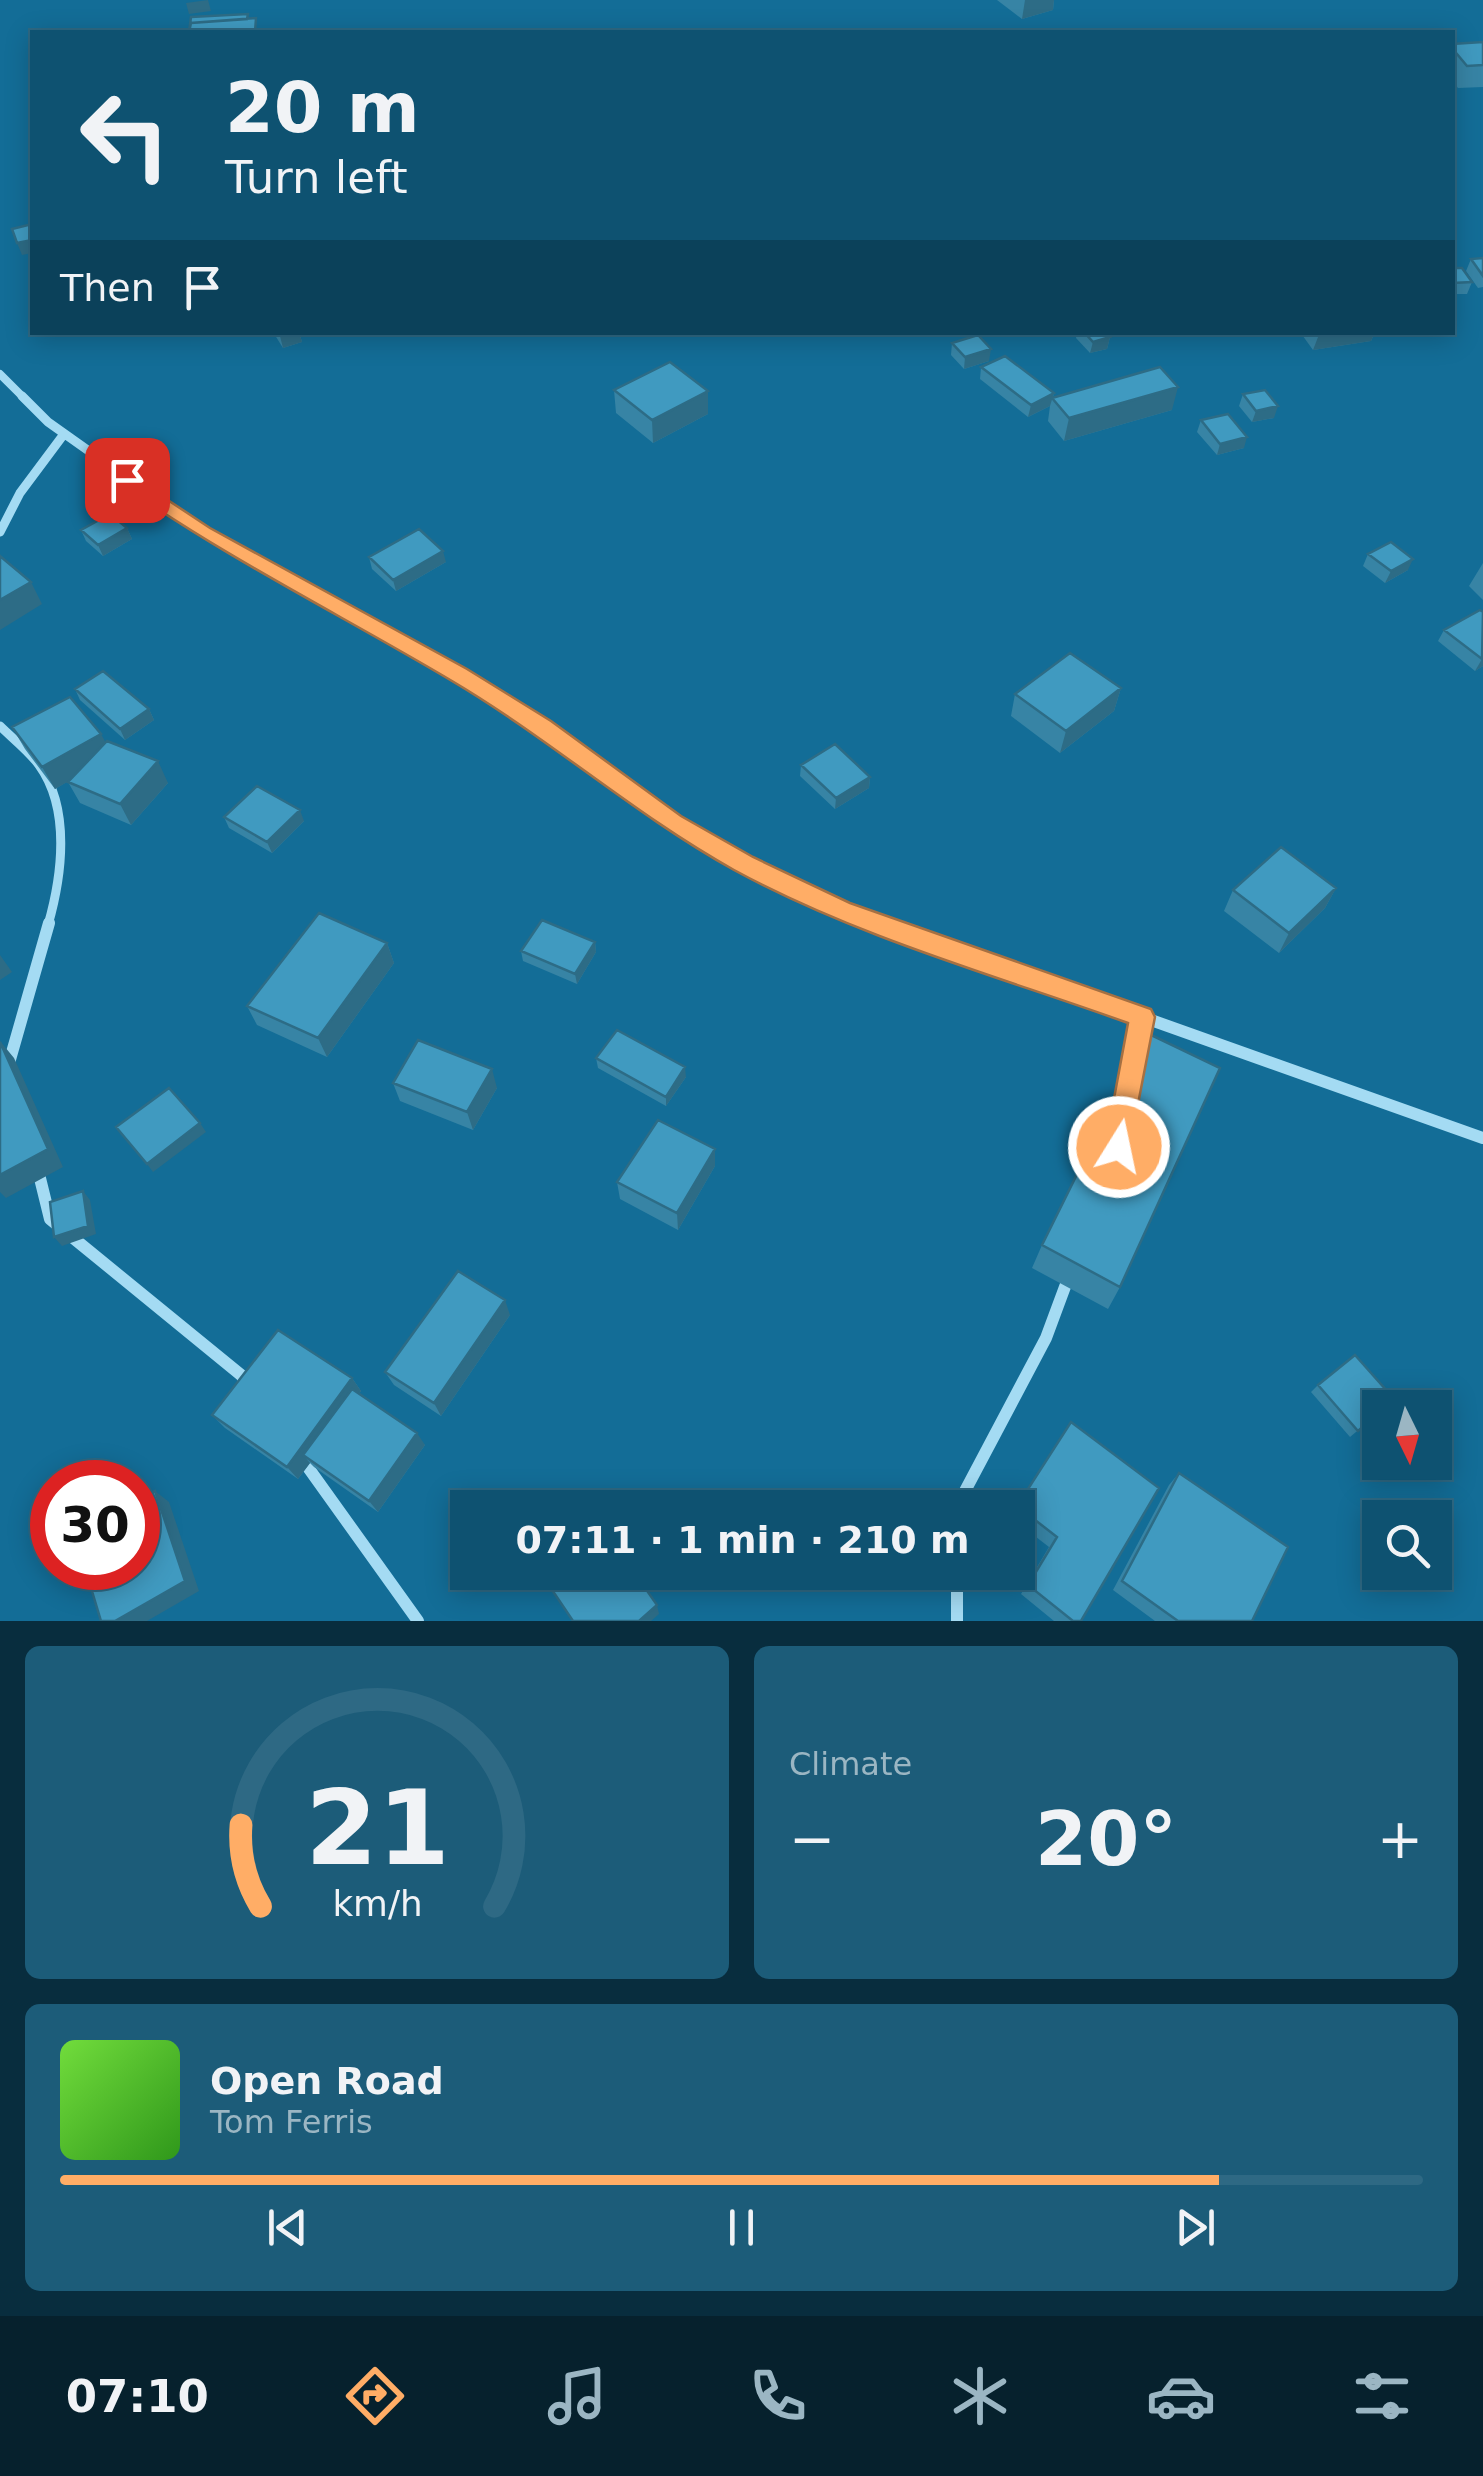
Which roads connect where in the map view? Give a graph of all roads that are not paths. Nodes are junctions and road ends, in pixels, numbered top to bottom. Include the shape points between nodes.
1 (0, 374) edge
2 (64, 434) junction
3 (0, 532) edge
4 (0, 726) edge
5 (1142, 1017) junction
6 (5, 1080) edge
7 (1129, 1091) edge
8 (1483, 1138) edge
9 (25, 1146) edge
10 (1072, 1268) edge
11 (252, 1391) edge
12 (287, 1439) edge
13 (966, 1490) edge
14 (957, 1590) edge
15 (418, 1621) edge
16 (957, 1621) edge

1 - 2 street
2 - 3 street via 20,492
2 - 5 street via 203,532 544,727 673,822 744,864 842,910
4 - 6 street via 42,768 59,811 61,874
5 - 7 street
5 - 8 street
9 - 11 street via 42,1175 50,1219 241,1374
10 - 13 street via 1046,1338
12 - 15 street
14 - 16 street

